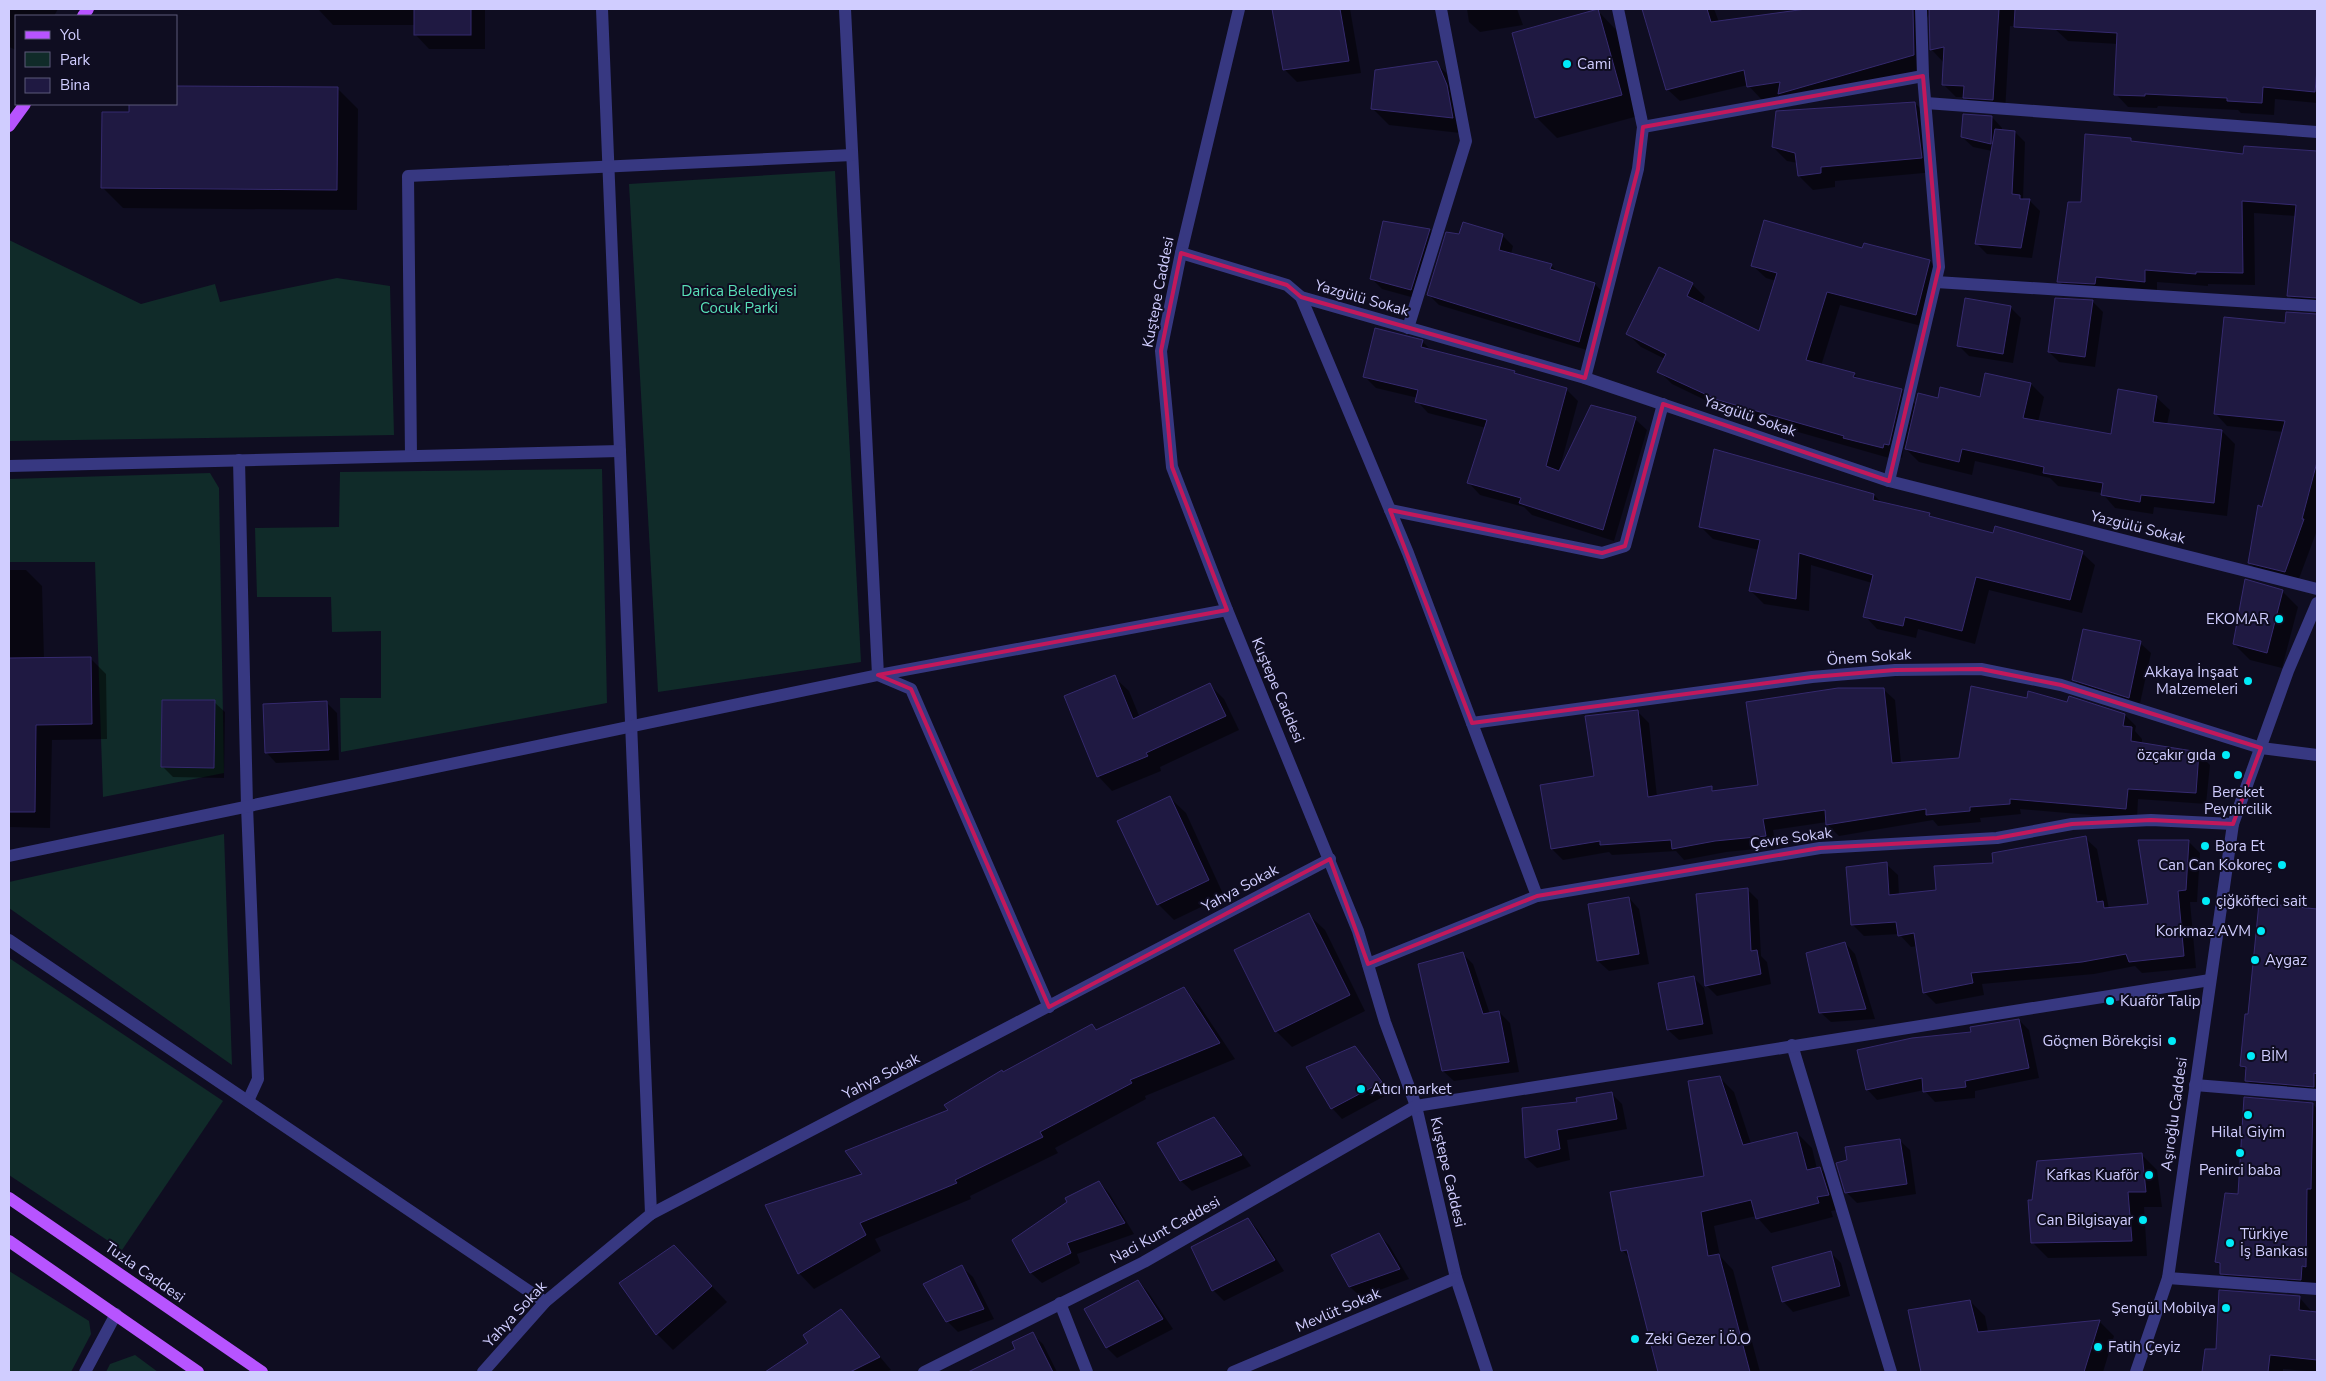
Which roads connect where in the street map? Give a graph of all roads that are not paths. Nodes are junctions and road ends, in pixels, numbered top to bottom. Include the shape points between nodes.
1 (602, 9) edge
2 (1239, 9) edge
3 (1441, 9) edge
4 (1618, 9) edge
5 (1920, 9) edge
6 (845, 10) edge
7 (1923, 76) junction
8 (1926, 103) junction
9 (24, 105) edge
10 (9, 126) edge
11 (1643, 127) junction
12 (2317, 132) edge
13 (852, 155) junction
14 (609, 167) junction
15 (1181, 253) junction
16 (1936, 282) junction
17 (1301, 297) junction
18 (2317, 306) edge
19 (1408, 328) junction
20 (1585, 378) junction
21 (1662, 404) junction
22 (620, 451) junction
23 (411, 456) junction
24 (239, 460) junction
25 (9, 466) edge
26 (1888, 481) junction
27 (1390, 510) junction
28 (2317, 590) edge
29 (2317, 603) edge
30 (1227, 610) junction
31 (878, 675) junction
32 (1472, 723) junction
33 (631, 727) junction
34 (2261, 748) junction
35 (2317, 755) edge
36 (247, 806) junction
37 (2233, 824) junction
38 (9, 856) edge
39 (1330, 859) junction
40 (1537, 896) junction
41 (9, 940) edge
42 (1368, 964) junction
43 (2210, 980) junction
44 (1049, 1007) junction
45 (1792, 1045) junction
46 (2195, 1085) junction
47 (2317, 1095) edge
48 (248, 1101) junction
49 (1416, 1106) junction
50 (9, 1198) edge
51 (651, 1214) junction
52 (9, 1241) edge
53 (1456, 1278) junction
54 (2168, 1278) junction
55 (2317, 1289) edge
56 (545, 1302) junction
57 (1060, 1303) junction
58 (116, 1314) junction
59 (85, 1372) edge
60 (198, 1372) edge
61 (262, 1372) edge
62 (483, 1372) edge
63 (924, 1372) edge
64 (1088, 1372) edge
65 (1232, 1372) edge
66 (1487, 1372) edge
67 (1891, 1372) edge
68 (2136, 1372) edge

1 - 14 street
2 - 15 street, Kuştepe Caddesi
3 - 19 street via 1466,141
4 - 11 street
5 - 7 street
6 - 13 street
7 - 8 street
7 - 11 street
8 - 12 street
8 - 16 street via 1939,267
9 - 10 main road
11 - 20 street via 1638,168
13 - 14 street
13 - 31 street
14 - 22 street
14 - 23 street via 408,176
15 - 17 street, Yazgülü Sokak via 1287,285
15 - 30 street, Kuştepe Caddesi via 1161,351 1172,468
16 - 18 street
16 - 26 street
17 - 19 street, Yazgülü Sokak
17 - 27 street
19 - 20 street, Yazgülü Sokak
20 - 21 street, Yazgülü Sokak
21 - 26 street, Yazgülü Sokak
21 - 27 street via 1624,546 1602,553
22 - 23 street
22 - 33 street
23 - 24 street
24 - 25 street
24 - 36 street
26 - 28 street, Yazgülü Sokak
27 - 32 street
29 - 34 street, Aşıroğlu Caddesi via 2288,671
30 - 31 street
30 - 39 street, Kuştepe Caddesi
31 - 33 street
31 - 44 street via 911,689
32 - 34 street, Önem Sokak via 1812,677 1895,670 1981,669 2061,685
32 - 40 street
33 - 36 street
33 - 51 street
34 - 35 street, Önem Sokak
34 - 37 street, Aşıroğlu Caddesi
36 - 38 street
36 - 48 street via 258,1079
37 - 40 street, Çevre Sokak via 2151,820 2082,824 1997,838 1820,848
37 - 43 street, Aşıroğlu Caddesi
39 - 42 street, Kuştepe Caddesi
39 - 44 street, Yahya Sokak
40 - 42 street, Çevre Sokak
41 - 48 street
42 - 49 street, Kuştepe Caddesi
43 - 45 street
43 - 46 street, Aşıroğlu Caddesi
44 - 51 street, Yahya Sokak
45 - 49 street
45 - 67 street
46 - 47 street
46 - 54 street, Aşıroğlu Caddesi
48 - 56 street
49 - 53 street, Kuştepe Caddesi
49 - 57 street, Naci Kunt Caddesi via 1144,1262
50 - 61 main road, Tuzla Caddesi
51 - 56 street, Yahya Sokak
52 - 58 main road
53 - 65 street, Mevlüt Sokak
53 - 66 street, Kuştepe Caddesi
54 - 55 street
54 - 68 street, Aşıroğlu Caddesi
56 - 62 street, Yahya Sokak
57 - 63 street, Naci Kunt Caddesi
57 - 64 street
58 - 59 street
58 - 60 main road

